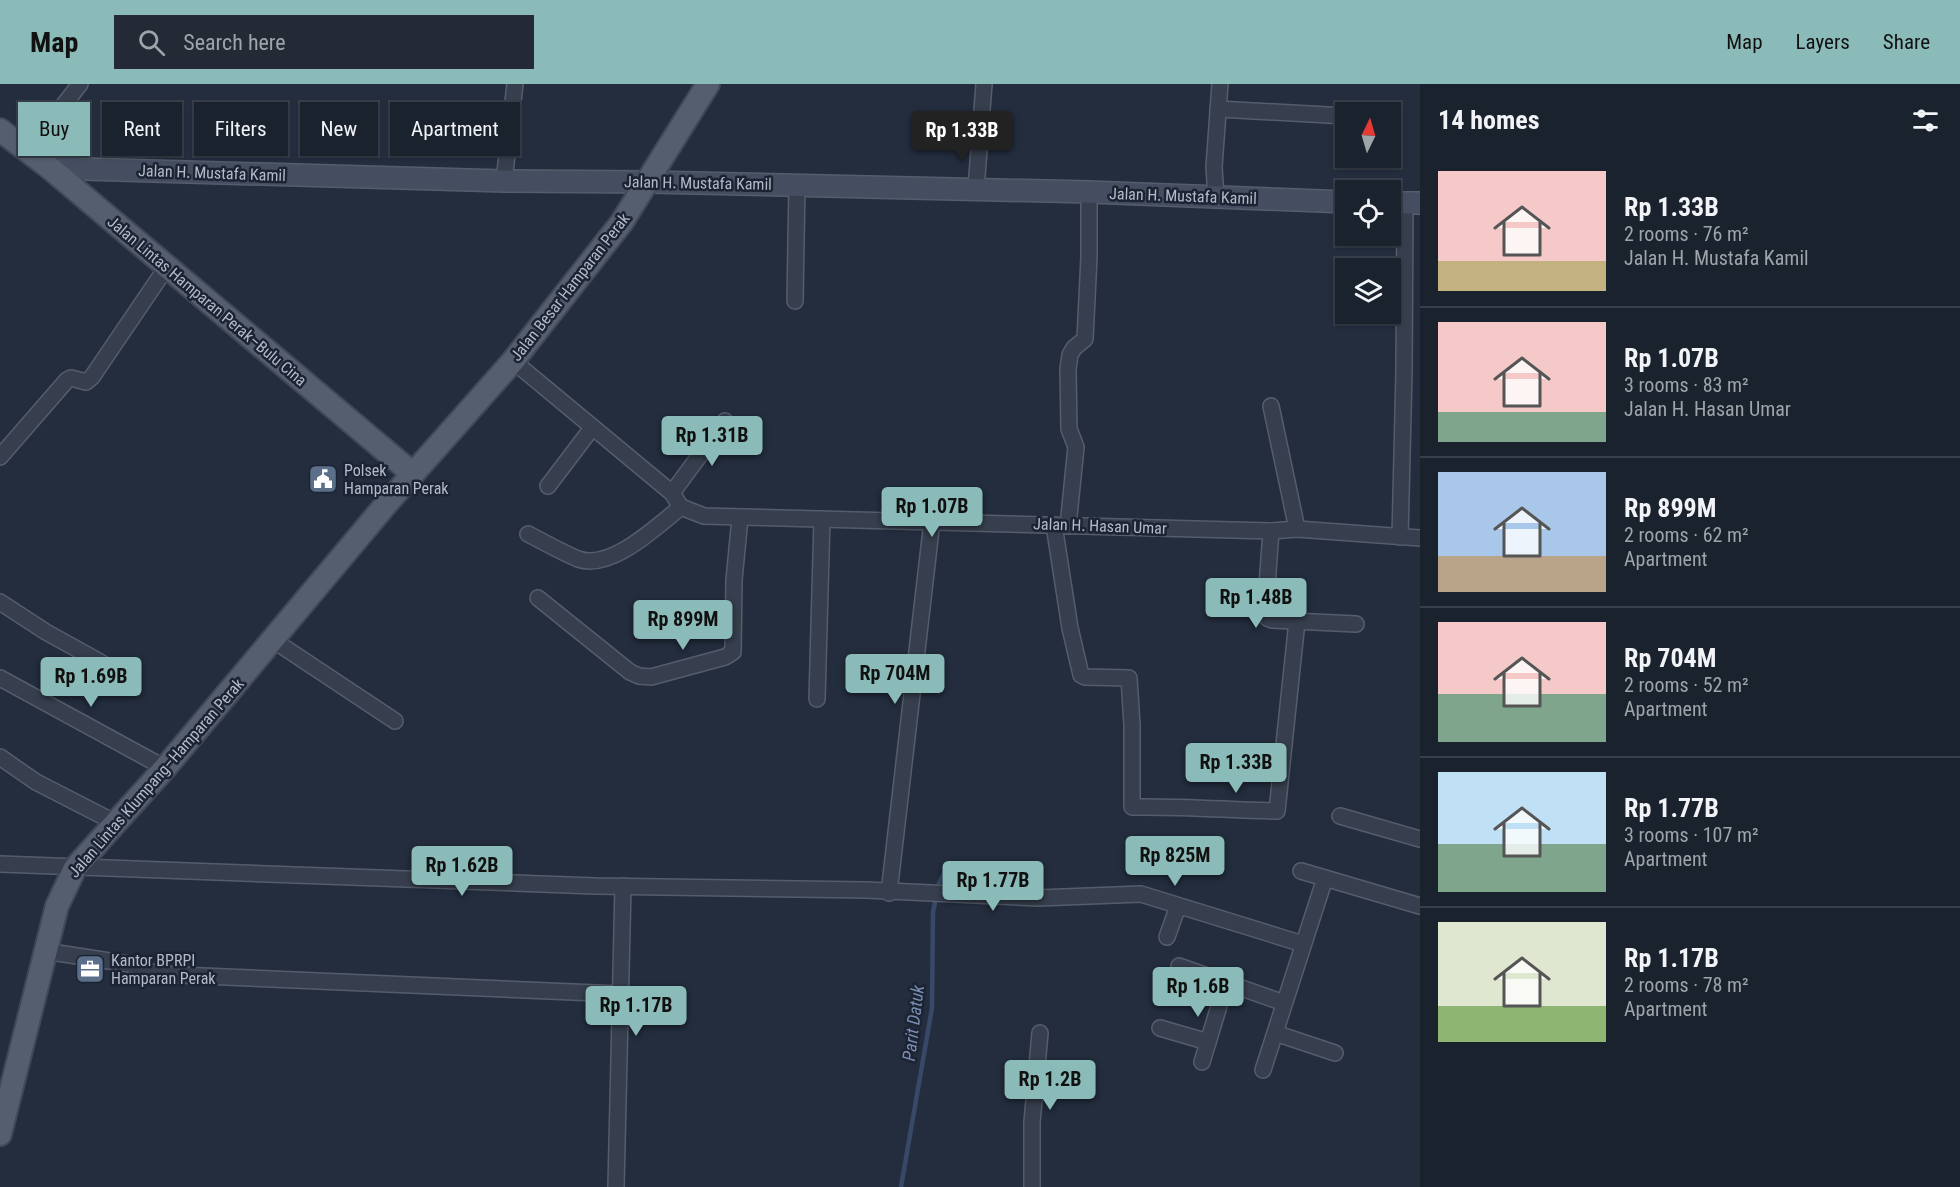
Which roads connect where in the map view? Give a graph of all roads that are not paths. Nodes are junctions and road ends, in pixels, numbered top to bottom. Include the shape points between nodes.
1 (80, 84) edge
2 (515, 84) edge
3 (708, 84) edge
4 (984, 84) edge
5 (1220, 84) edge
6 (66, 102) edge
7 (1218, 109) junction
8 (1335, 115) edge
9 (0, 130) edge
10 (18, 145) edge
11 (33, 156) edge
12 (50, 168) junction
13 (504, 181) junction
14 (649, 182) junction
15 (797, 185) junction
16 (976, 189) junction
17 (1089, 192) junction
18 (1216, 197) junction
19 (1335, 202) edge
20 (1405, 203) edge
21 (166, 268) junction
22 (795, 301) dead end
23 (513, 361) junction
24 (1271, 406) dead end
25 (725, 421) dead end
26 (592, 428) junction
27 (0, 457) edge
28 (413, 474) junction
29 (548, 486) dead end
30 (672, 493) junction
31 (681, 507) junction
32 (740, 518) junction
33 (822, 519) junction
34 (932, 521) junction
35 (1061, 525) junction
36 (1297, 529) junction
37 (1271, 531) junction
38 (528, 534) dead end
39 (1401, 537) junction
40 (1420, 538) edge
41 (538, 598) dead end
42 (0, 602) edge
43 (1297, 621) junction
44 (1356, 624) dead end
45 (273, 640) junction
46 (102, 663) dead end
47 (0, 678) edge
48 (817, 699) dead end
49 (395, 721) dead end
50 (0, 757) edge
51 (165, 768) junction
52 (1340, 816) dead end
53 (116, 823) junction
54 (1420, 839) edge
55 (0, 864) edge
56 (75, 868) junction
57 (1301, 871) dead end
58 (1325, 878) junction
59 (623, 886) junction
60 (889, 892) junction
61 (1178, 906) junction
62 (1420, 906) edge
63 (1167, 937) dead end
64 (1303, 944) junction
65 (45, 951) junction
66 (1179, 966) dead end
67 (1226, 982) junction
68 (620, 994) junction
69 (1284, 1003) junction
70 (1160, 1028) dead end
71 (1040, 1033) dead end
72 (1275, 1033) junction
73 (1208, 1042) junction
74 (1335, 1053) dead end
75 (1202, 1062) dead end
76 (1263, 1070) dead end
77 (3, 1110) edge
78 (0, 1134) edge
79 (616, 1187) edge
80 (1032, 1187) edge

1 - 6 street
2 - 13 street
3 - 14 main road, Jalan Besar Hamparan Perak
4 - 16 street
5 - 7 street
7 - 8 street
7 - 18 street
9 - 10 main road, Jalan Lintas Hamparan Perak–Bulu Cina
11 - 12 main road, Jalan Lintas Hamparan Perak–Bulu Cina
12 - 13 street, Jalan H. Mustafa Kamil
12 - 21 main road, Jalan Lintas Hamparan Perak–Bulu Cina
13 - 14 street, Jalan H. Mustafa Kamil
14 - 15 street, Jalan H. Mustafa Kamil
14 - 23 main road, Jalan Besar Hamparan Perak
15 - 16 street, Jalan H. Mustafa Kamil
15 - 22 street
16 - 17 street, Jalan H. Mustafa Kamil
17 - 18 street, Jalan H. Mustafa Kamil
17 - 35 street via 1085,339 1070,356 1067,380 1069,429 1077,447
18 - 19 street, Jalan H. Mustafa Kamil
20 - 39 street
21 - 27 street via 89,380 67,380
21 - 28 main road, Jalan Lintas Hamparan Perak–Bulu Cina
23 - 26 street
23 - 28 main road, Jalan Besar Hamparan Perak
24 - 36 street
25 - 30 street
26 - 29 street
26 - 30 street
28 - 45 main road, Jalan Lintas Klumpang–Hamparan Perak
30 - 31 street
31 - 32 street, Jalan H. Hasan Umar via 704,516
31 - 38 street via 641,540 601,561 580,560
32 - 33 street, Jalan H. Hasan Umar
32 - 41 street via 733,652 725,657 639,676
33 - 34 street, Jalan H. Hasan Umar
33 - 48 street
34 - 35 street, Jalan H. Hasan Umar
34 - 60 street
35 - 37 street, Jalan H. Hasan Umar
35 - 43 street via 1070,628 1081,675 1129,678 1132,807 1277,811
36 - 37 street, Jalan H. Hasan Umar
36 - 39 street, Jalan H. Hasan Umar
37 - 43 street via 1265,613 1272,620
39 - 40 street, Jalan H. Hasan Umar
42 - 46 street
43 - 44 street
45 - 49 street
45 - 51 main road, Jalan Lintas Klumpang–Hamparan Perak
47 - 51 street
50 - 53 street via 36,782
51 - 53 main road, Jalan Lintas Klumpang–Hamparan Perak
52 - 54 street
53 - 56 main road, Jalan Lintas Klumpang–Hamparan Perak
55 - 56 street
56 - 59 street
56 - 65 main road, Jalan Lintas Klumpang–Hamparan Perak via 57,906
57 - 58 street
58 - 62 street
58 - 64 street
59 - 60 street
59 - 68 street
60 - 61 street via 1038,898 1141,894
61 - 63 street
61 - 64 street
64 - 69 street
65 - 68 street via 135,965 156,974
65 - 77 main road, Jalan Lintas Klumpang–Hamparan Perak
66 - 67 street
67 - 69 street
67 - 73 street
68 - 79 street
69 - 72 street
70 - 73 street
71 - 80 street via 1032,1122
72 - 74 street
72 - 76 street
73 - 75 street
77 - 78 main road, Jalan Lintas Klumpang–Hamparan Perak

